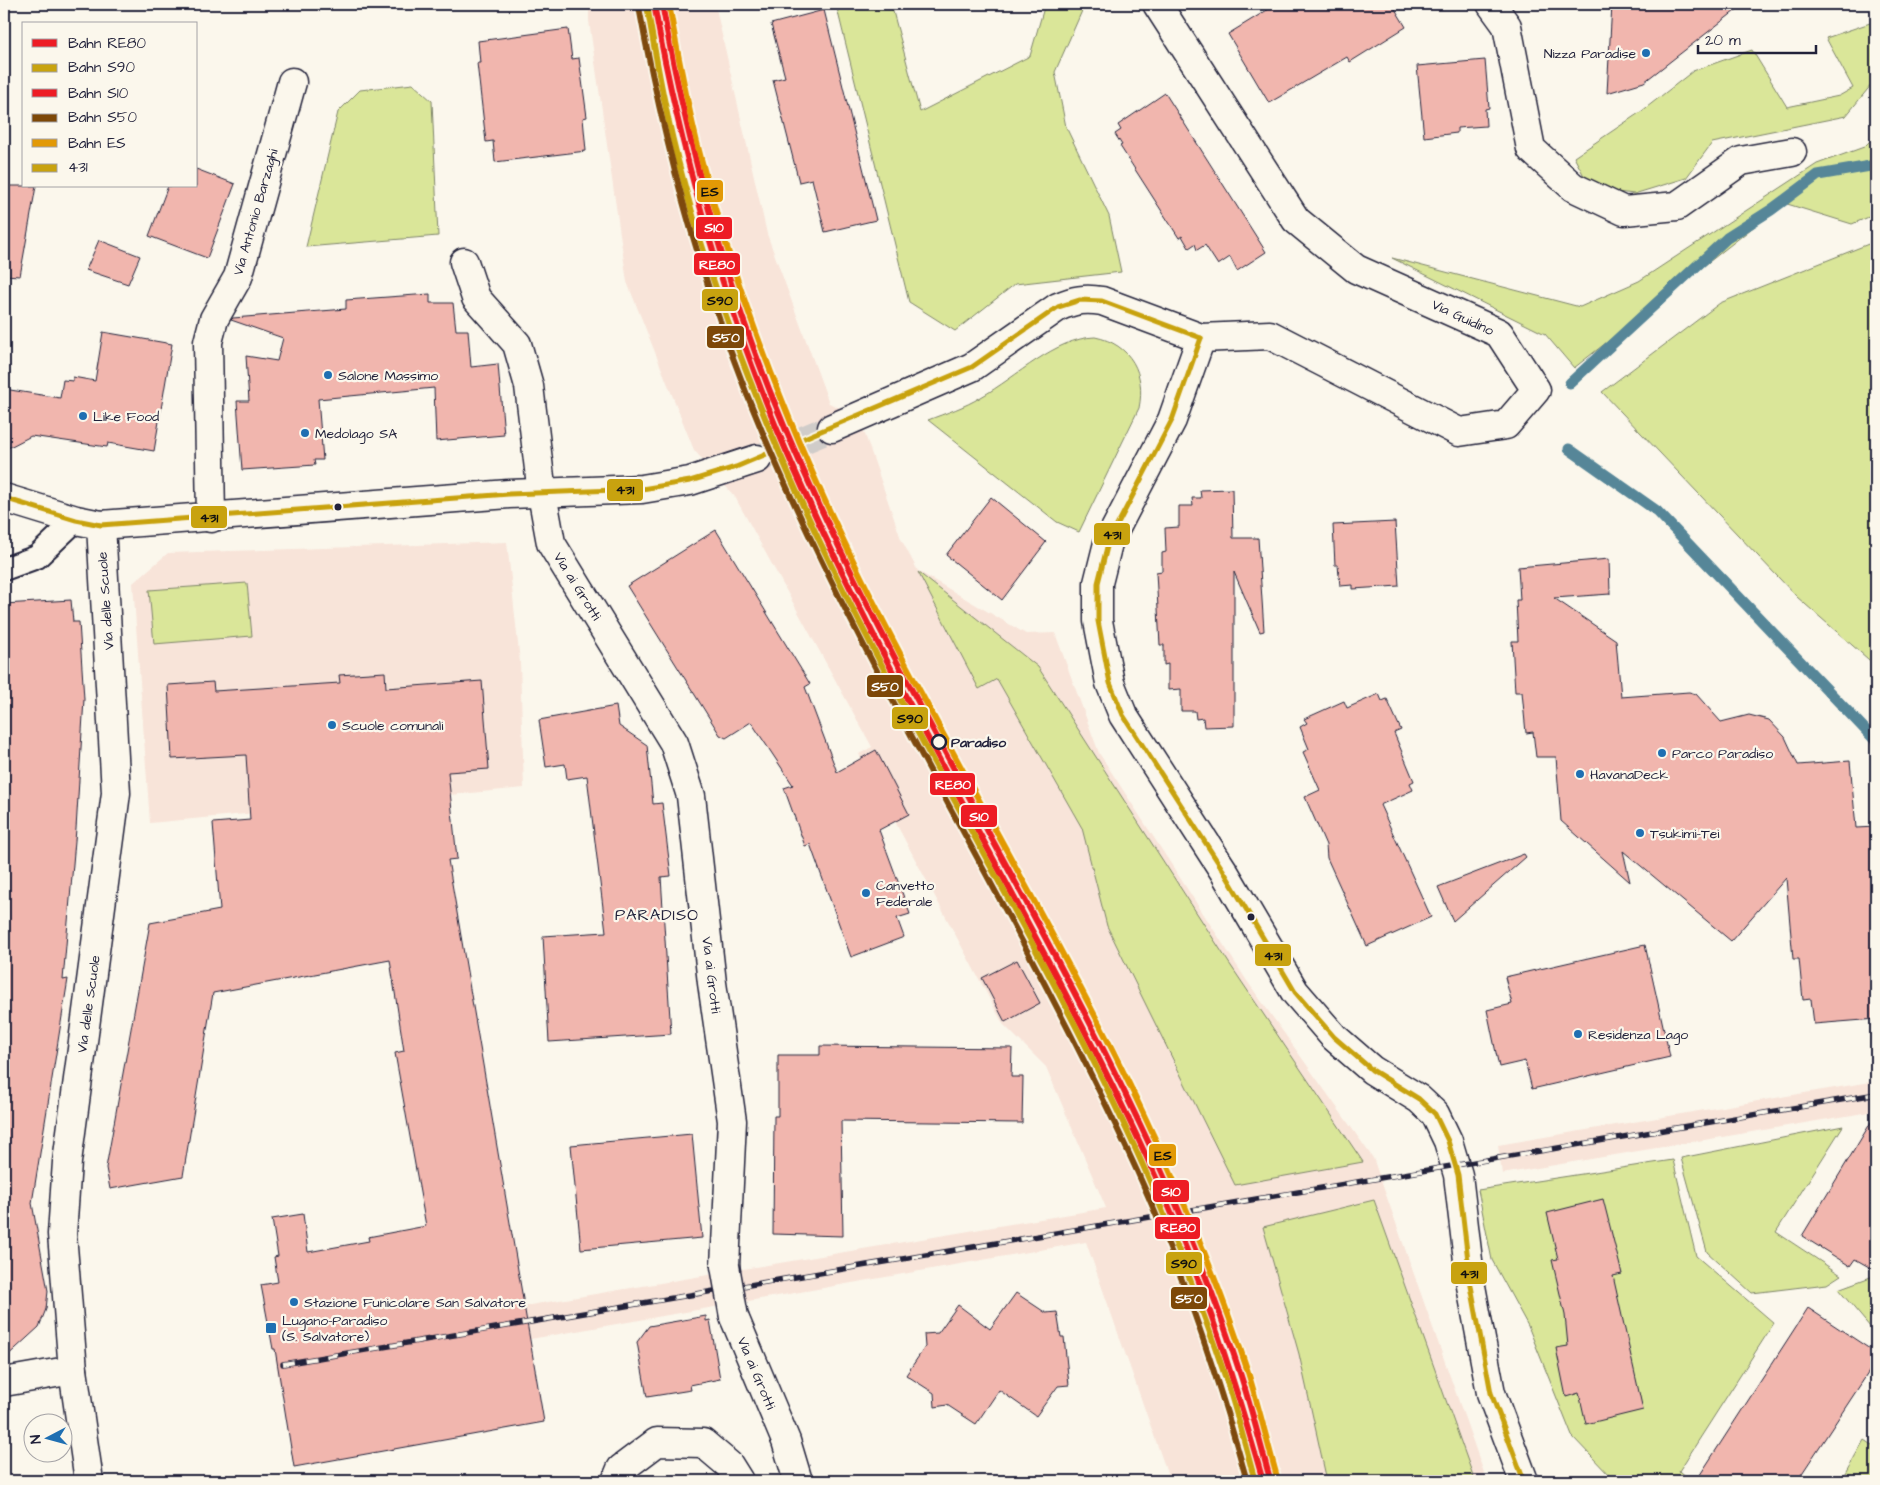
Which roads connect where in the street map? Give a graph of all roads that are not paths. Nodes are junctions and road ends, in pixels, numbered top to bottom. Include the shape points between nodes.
1 (1157, 4) edge
2 (1491, 4) edge
3 (292, 82) dead end
4 (1792, 152) dead end
5 (464, 262) dead end
6 (1201, 338) junction
7 (832, 428) tunnel mouth
8 (757, 459) tunnel mouth
9 (542, 494) junction
10 (4, 498) edge
11 (211, 518) junction
12 (88, 523) junction
13 (4, 570) edge
14 (73, 1370) junction
15 (4, 1382) edge
16 (89, 1481) edge
17 (616, 1481) edge
18 (739, 1481) edge
19 (798, 1481) edge
20 (1524, 1481) edge

1 - 6 street, Via Guidino via 1296,220 1356,269 1499,334 1536,390 1506,425 1459,432 1270,335
2 - 4 street via 1507,26 1532,149 1574,187 1624,210 1678,206 1741,161
3 - 11 street, Via Antonio Barzaghi via 238,277 214,319 208,342
5 - 9 street via 476,298 517,344 530,386
6 - 7 street via 1102,301 1072,300 972,366
6 - 20 street via 1172,420 1108,543 1098,583 1098,620 1110,683 1123,715 1223,870 1295,992 1334,1038 1372,1070 1419,1099 1435,1114 1448,1141 1458,1175 1471,1286 1491,1393
8 - 9 street via 690,482 642,489
9 - 11 street
9 - 19 street, Via ai Grotti, bridge via 551,542 674,743 691,796 712,984 732,1121 725,1266 734,1317 786,1441
10 - 12 street
11 - 12 street
12 - 13 street via 37,557
12 - 14 street, Via delle Scuole via 116,794 67,1162 62,1243
14 - 15 street
14 - 16 street, Via delle Scuole
17 - 18 street via 621,1470 657,1442 703,1443 729,1464

